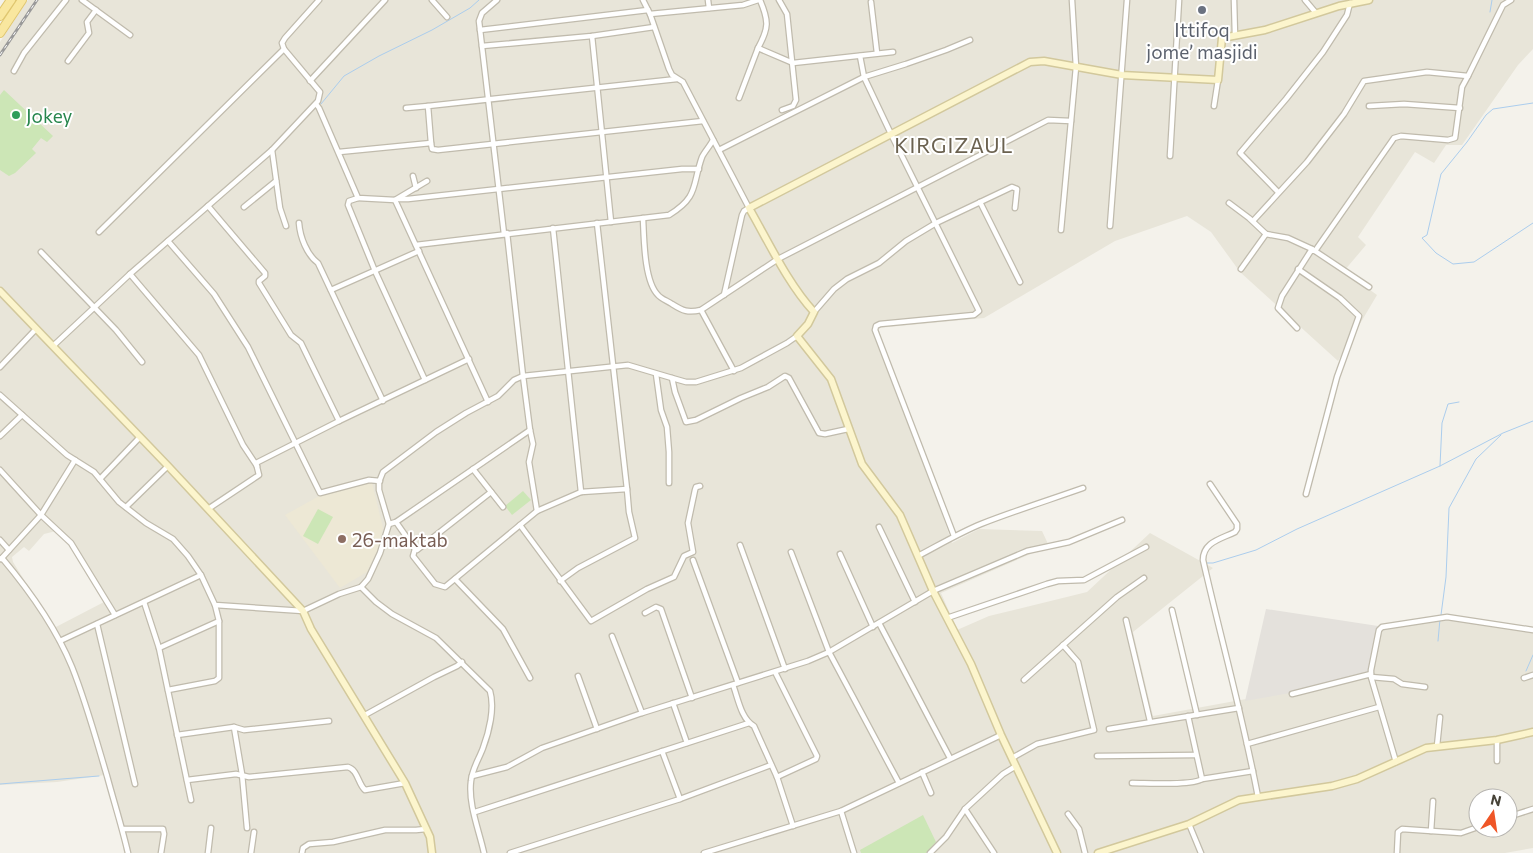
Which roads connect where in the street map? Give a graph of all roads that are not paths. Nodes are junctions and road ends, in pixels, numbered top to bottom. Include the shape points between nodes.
1 (11, 0) edge
2 (22, 0) edge
3 (66, 0) edge
4 (82, 0) edge
5 (320, 0) edge
6 (385, 0) edge
7 (432, 0) edge
8 (497, 0) edge
9 (642, 0) edge
10 (708, 0) edge
11 (759, 0) edge
12 (779, 0) edge
13 (1072, 0) edge
14 (1127, 0) edge
15 (1179, 0) edge
16 (1234, 0) edge
17 (1305, 0) edge
18 (1368, 0) edge
19 (1511, 0) edge
20 (871, 2) dead end
21 (1350, 3) junction
22 (709, 8) junction
23 (96, 10) junction
24 (649, 12) junction
25 (1316, 14) junction
26 (0, 16) edge
27 (447, 17) dead end
28 (654, 27) junction
29 (480, 30) junction
30 (0, 32) edge
31 (130, 35) dead end
32 (592, 36) junction
33 (1235, 36) junction
34 (970, 40) dead end
35 (482, 46) junction
36 (758, 48) junction
37 (284, 50) junction
38 (893, 52) dead end
39 (876, 53) junction
40 (860, 56) junction
41 (68, 61) dead end
42 (793, 63) junction
43 (1076, 68) junction
44 (14, 70) dead end
45 (1122, 74) junction
46 (1468, 76) junction
47 (864, 77) junction
48 (677, 78) junction
49 (1174, 78) junction
50 (1218, 80) junction
51 (310, 81) junction
52 (597, 87) junction
53 (739, 98) dead end
54 (488, 99) junction
55 (316, 104) junction
56 (428, 106) junction
57 (1214, 106) dead end
58 (1369, 106) dead end
59 (406, 108) dead end
60 (1460, 108) junction
61 (782, 110) dead end
62 (1071, 121) junction
63 (703, 122) junction
64 (602, 132) junction
65 (891, 134) junction
66 (713, 140) junction
67 (431, 143) junction
68 (493, 144) junction
69 (272, 150) junction
70 (719, 150) junction
71 (339, 152) junction
72 (1170, 156) dead end
73 (699, 169) junction
74 (413, 176) dead end
75 (607, 177) junction
76 (276, 181) junction
77 (427, 181) dead end
78 (917, 187) junction
79 (416, 188) junction
80 (498, 189) junction
81 (1278, 192) junction
82 (358, 198) junction
83 (397, 199) junction
84 (980, 202) junction
85 (1229, 203) dead end
86 (208, 206) junction
87 (244, 207) dead end
88 (749, 208) junction
89 (1015, 208) dead end
90 (643, 218) junction
91 (1253, 221) junction
92 (612, 222) junction
93 (299, 223) dead end
94 (597, 223) junction
95 (936, 223) junction
96 (286, 226) dead end
97 (1110, 226) dead end
98 (553, 228) junction
99 (1061, 230) dead end
100 (99, 232) dead end
101 (505, 234) junction
102 (1266, 234) junction
103 (168, 241) junction
104 (416, 245) junction
105 (1313, 250) junction
106 (419, 251) junction
107 (41, 252) dead end
108 (778, 259) junction
109 (1298, 269) junction
110 (1241, 270) dead end
111 (375, 271) junction
112 (130, 274) junction
113 (1020, 282) dead end
114 (1370, 287) dead end
115 (331, 290) junction
116 (0, 291) edge
117 (724, 295) junction
118 (95, 307) junction
119 (701, 310) junction
120 (814, 312) junction
121 (1297, 328) dead end
122 (36, 329) junction
123 (797, 336) junction
124 (53, 346) junction
125 (468, 359) junction
126 (142, 362) dead end
127 (613, 366) junction
128 (0, 367) edge
129 (568, 371) junction
130 (734, 371) junction
131 (656, 374) junction
132 (523, 376) junction
133 (672, 378) junction
134 (425, 380) junction
135 (0, 395) edge
136 (383, 401) junction
137 (488, 402) junction
138 (22, 415) junction
139 (339, 421) junction
140 (848, 429) junction
141 (530, 430) junction
142 (0, 436) edge
143 (140, 438) junction
144 (296, 443) junction
145 (75, 460) junction
146 (168, 466) junction
147 (258, 468) junction
148 (473, 469) junction
149 (0, 470) edge
150 (100, 479) junction
151 (380, 480) junction
152 (669, 483) dead end
153 (1210, 484) dead end
154 (700, 486) dead end
155 (1083, 488) dead end
156 (627, 489) junction
157 (491, 492) junction
158 (581, 492) junction
159 (1306, 494) dead end
160 (126, 507) junction
161 (503, 507) dead end
162 (208, 509) junction
163 (537, 512) junction
164 (41, 515) junction
165 (1122, 520) dead end
166 (396, 522) junction
167 (389, 524) junction
168 (520, 525) junction
169 (879, 527) dead end
170 (954, 536) junction
171 (0, 540) edge
172 (740, 545) dead end
173 (1146, 547) dead end
174 (415, 549) junction
175 (9, 550) junction
176 (791, 552) dead end
177 (840, 554) dead end
178 (918, 556) junction
179 (1, 559) edge
180 (693, 560) dead end
181 (201, 575) junction
182 (1144, 578) dead end
183 (455, 579) junction
184 (561, 580) junction
185 (361, 587) junction
186 (933, 591) junction
187 (144, 602) junction
188 (915, 602) junction
189 (215, 605) junction
190 (1172, 610) dead end
191 (303, 611) junction
192 (645, 613) dead end
193 (115, 615) junction
194 (947, 618) junction
195 (1126, 620) dead end
196 (218, 621) junction
197 (880, 623) junction
198 (97, 624) junction
199 (873, 626) junction
200 (1533, 630) edge
201 (612, 636) dead end
202 (60, 641) junction
203 (1063, 645) junction
204 (159, 648) junction
205 (829, 652) junction
206 (462, 662) junction
207 (785, 669) junction
208 (775, 672) junction
209 (1533, 675) edge
210 (578, 676) dead end
211 (1371, 676) junction
212 (530, 678) dead end
213 (1524, 678) dead end
214 (1024, 680) dead end
215 (736, 684) junction
216 (1425, 687) dead end
217 (168, 690) junction
218 (1292, 694) dead end
219 (692, 698) junction
220 (673, 704) junction
221 (1379, 707) junction
222 (1239, 708) junction
223 (642, 713) junction
224 (364, 715) junction
225 (1197, 715) junction
226 (1188, 716) junction
227 (1440, 717) dead end
228 (329, 721) dead end
229 (1150, 721) junction
230 (749, 723) junction
231 (234, 727) junction
232 (597, 729) junction
233 (1109, 729) dead end
234 (1533, 732) edge
235 (177, 735) junction
236 (1001, 735) junction
237 (1497, 740) junction
238 (687, 743) junction
239 (1247, 744) junction
240 (1437, 746) junction
241 (662, 751) junction
242 (1196, 755) junction
243 (1097, 756) dead end
244 (950, 758) junction
245 (1012, 758) junction
246 (1497, 760) dead end
247 (1396, 762) junction
248 (771, 765) junction
249 (1016, 766) junction
250 (1253, 770) junction
251 (922, 772) junction
252 (242, 774) junction
253 (472, 776) junction
254 (778, 777) junction
255 (187, 780) junction
256 (1202, 780) junction
257 (1132, 782) dead end
258 (405, 783) junction
259 (899, 783) junction
260 (135, 784) dead end
261 (931, 793) dead end
262 (1258, 797) junction
263 (680, 799) junction
264 (191, 800) dead end
265 (1433, 801) dead end
266 (965, 809) junction
267 (1533, 809) edge
268 (841, 811) junction
269 (474, 812) junction
270 (1068, 814) dead end
271 (1518, 814) edge
272 (1189, 824) junction
273 (793, 826) junction
274 (123, 828) junction
275 (212, 828) dead end
276 (247, 828) dead end
277 (426, 828) junction
278 (1431, 831) junction
279 (1468, 831) edge
280 (254, 832) dead end
281 (128, 853) edge
282 (161, 853) edge
283 (208, 853) edge
284 (251, 853) edge
285 (302, 853) edge
286 (432, 853) edge
287 (484, 853) edge
288 (510, 853) edge
289 (706, 853) edge
290 (854, 853) edge
291 (930, 853) edge
292 (994, 853) edge
293 (1056, 853) edge
294 (1085, 853) edge
295 (1098, 853) edge
296 (1201, 853) edge
297 (1397, 853) edge

1 - 26 main road
2 - 30 main road
3 - 44 street
4 - 23 street
5 - 37 street via 283,41
6 - 51 street
7 - 27 street
8 - 29 street via 482,13
9 - 24 street
10 - 22 street
11 - 22 street
11 - 36 street via 767,16 768,27
12 - 42 street via 786,14
13 - 43 street
14 - 45 street
15 - 49 street
16 - 33 street
17 - 25 street
18 - 21 street
19 - 46 street via 1503,5
20 - 39 street
21 - 25 street
21 - 81 street via 1347,15 1323,52 1240,153
22 - 24 street
23 - 31 street
23 - 41 street via 87,22 89,33
24 - 28 street
24 - 29 street
25 - 33 street
28 - 32 street
28 - 48 street via 669,69
29 - 35 street
32 - 35 street
32 - 52 street
33 - 50 street via 1222,38
34 - 47 street
35 - 54 street
36 - 42 street
36 - 53 street
37 - 51 street
37 - 100 street
38 - 39 street
39 - 40 street
40 - 42 street
40 - 47 street
42 - 61 street via 796,100 793,106
43 - 45 street
43 - 62 street
43 - 65 street via 1030,62
45 - 49 street
45 - 97 street
46 - 60 street via 1462,87
46 - 81 street via 1427,72 1364,81 1344,114 1307,162
47 - 65 street
47 - 70 street
48 - 52 street
48 - 63 street via 683,82
49 - 50 street
49 - 72 street
50 - 57 street
51 - 55 street via 320,92
52 - 54 street
52 - 64 street
54 - 56 street
54 - 68 street
55 - 69 street
55 - 71 street
56 - 59 street
56 - 67 street
58 - 60 street via 1404,104
60 - 105 street via 1456,135 1452,139 1394,138 1325,239
62 - 78 street via 1048,120
62 - 99 street
63 - 64 street
63 - 66 street
64 - 68 street
64 - 75 street
65 - 78 street
65 - 88 street
66 - 70 street
66 - 73 street
67 - 68 street via 434,150
67 - 71 street
68 - 80 street
69 - 76 street
69 - 86 street
70 - 88 street
71 - 82 street
73 - 75 street
73 - 90 street via 693,192 676,210 662,216
74 - 79 street
75 - 80 street
75 - 92 street
76 - 87 street
76 - 96 street
77 - 79 street
78 - 95 street
78 - 108 street
79 - 83 street
80 - 83 street
80 - 101 street
81 - 91 street
82 - 83 street
82 - 111 street via 349,201 348,205
83 - 104 street
84 - 89 street via 1014,187
84 - 95 street
84 - 113 street
85 - 91 street
86 - 103 street
86 - 139 street via 265,273 259,283 291,335 301,343
88 - 108 street
88 - 117 street via 742,215
90 - 92 street
90 - 119 street via 647,266 658,295 678,308 690,312
91 - 102 street
92 - 94 street
93 - 115 street via 302,239
94 - 98 street
94 - 127 street
95 - 120 street via 879,263 846,279
95 - 170 street via 978,312 974,316 880,324 875,330
98 - 101 street
98 - 129 street
101 - 104 street
101 - 132 street
102 - 105 street via 1294,240
102 - 110 street
103 - 112 street
103 - 144 street via 214,294 248,347
104 - 106 street
105 - 109 street
105 - 114 street
106 - 111 street
106 - 125 street
107 - 118 street
108 - 117 street
108 - 120 street
109 - 121 street via 1278,308
109 - 159 street via 1340,298 1359,316 1337,377
111 - 115 street
111 - 134 street
112 - 118 street
112 - 147 street via 199,355 243,445
115 - 136 street
116 - 122 street
117 - 119 street
118 - 124 street
118 - 126 street
119 - 130 street
120 - 123 street
122 - 124 street
122 - 128 street
123 - 130 street
123 - 140 street via 831,379
124 - 143 street
125 - 134 street
125 - 137 street
127 - 129 street
127 - 131 street via 632,365
127 - 156 street
129 - 132 street
129 - 158 street
130 - 133 street via 696,382
131 - 133 street
131 - 152 street via 667,427
132 - 137 street
132 - 141 street
133 - 140 street via 686,422 768,387 785,376 819,433
134 - 136 street
135 - 138 street
136 - 139 street
137 - 151 street via 436,432 384,472
138 - 142 street
138 - 145 street
139 - 144 street
140 - 178 street via 862,464 900,515
141 - 148 street
141 - 163 street via 533,444 529,462
143 - 146 street
143 - 150 street
144 - 147 street via 256,463
144 - 151 street via 320,493
145 - 150 street
145 - 164 street
146 - 160 street
146 - 162 street
147 - 162 street via 260,475
148 - 157 street
148 - 166 street
149 - 164 street
150 - 160 street
151 - 167 street via 379,490
153 - 222 street via 1237,524 1235,532 1210,543 1203,560
154 - 184 street via 695,488 688,523 693,552 684,556 674,577 646,589 591,621
155 - 170 street
156 - 158 street
156 - 184 street via 636,538
157 - 161 street
157 - 174 street
158 - 163 street
160 - 181 street via 173,539
162 - 191 street
163 - 168 street
164 - 175 street
164 - 193 street via 72,544
165 - 186 street via 1069,542 1027,551
166 - 167 street
166 - 174 street
167 - 185 street via 380,553
168 - 183 street
168 - 184 street
169 - 188 street
170 - 178 street
171 - 175 street
172 - 207 street
173 - 194 street via 1084,580 1047,584
174 - 183 street via 413,556 435,584 445,586
175 - 179 street
176 - 205 street
177 - 199 street
178 - 186 street
179 - 202 street via 30,594
180 - 215 street
181 - 187 street
181 - 189 street
182 - 203 street
183 - 212 street via 503,629
185 - 191 street
185 - 206 street via 383,608 428,632
186 - 188 street
186 - 194 street
187 - 193 street
187 - 204 street
188 - 197 street
189 - 191 street
189 - 196 street
190 - 225 street
191 - 224 street
192 - 219 street via 656,607 661,609
193 - 198 street
194 - 236 street via 971,664
195 - 229 street
196 - 204 street
196 - 217 street via 220,678
197 - 199 street
197 - 244 street
198 - 202 street
198 - 260 street
199 - 205 street
200 - 211 street via 1447,617 1384,625 1379,630
201 - 223 street
202 - 274 street via 72,667
203 - 214 street
203 - 245 street via 1078,662 1094,730 1037,744
204 - 217 street
205 - 207 street
205 - 259 street
206 - 224 street
206 - 253 street via 487,687 491,698 484,744
207 - 208 street
208 - 215 street
208 - 254 street via 817,756
209 - 213 street
210 - 232 street
211 - 216 street
211 - 218 street
211 - 221 street
215 - 219 street
215 - 230 street via 743,714
217 - 235 street
219 - 220 street
220 - 223 street
220 - 238 street
221 - 239 street
221 - 247 street
222 - 225 street
222 - 239 street
223 - 232 street
224 - 258 street
225 - 226 street
226 - 229 street
226 - 242 street
227 - 240 street
228 - 231 street via 244,730
229 - 233 street
230 - 238 street
230 - 248 street via 754,726
231 - 235 street
231 - 252 street
232 - 253 street via 542,748 507,767
234 - 237 street
235 - 255 street
236 - 244 street
236 - 245 street
237 - 240 street
237 - 246 street
238 - 241 street
239 - 250 street
240 - 247 street
241 - 263 street
241 - 269 street
242 - 243 street
242 - 256 street
244 - 251 street
245 - 249 street
247 - 262 street via 1348,782
248 - 254 street
248 - 263 street
249 - 266 street
249 - 293 street
250 - 256 street
250 - 262 street
251 - 259 street
251 - 261 street
252 - 255 street
252 - 258 street via 249,777 348,767 354,770 365,790
252 - 276 street
253 - 269 street via 470,790
254 - 273 street
255 - 264 street
256 - 257 street
258 - 277 street
259 - 268 street
262 - 272 street via 1231,803
263 - 288 street
265 - 278 street
266 - 291 street via 946,837
266 - 292 street
267 - 271 street
268 - 273 street
268 - 290 street
269 - 287 street
270 - 294 street via 1079,829
272 - 295 street
272 - 296 street
273 - 289 street
274 - 281 street
274 - 282 street via 163,829
275 - 283 street
277 - 285 street via 385,830 309,844
277 - 286 street
278 - 279 street
278 - 297 street via 1400,830
280 - 284 street

